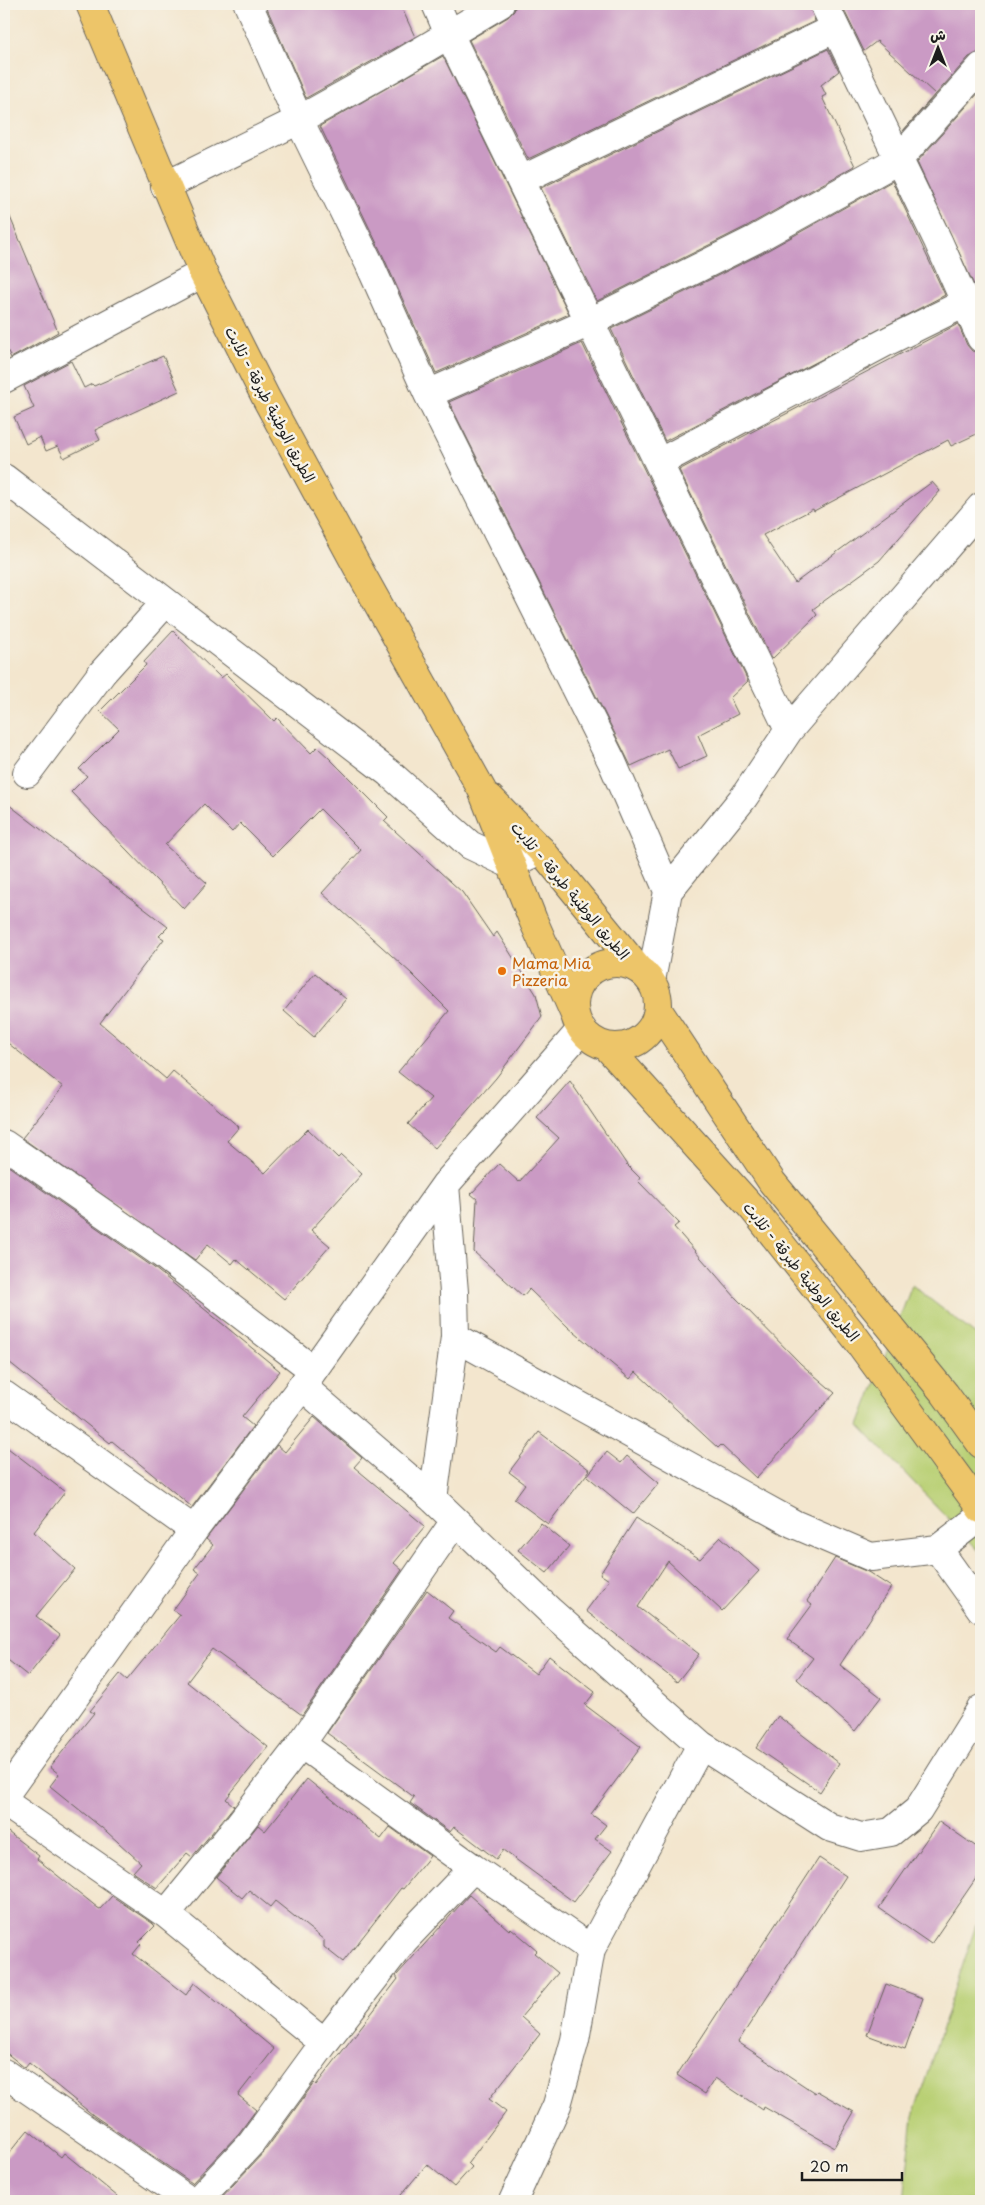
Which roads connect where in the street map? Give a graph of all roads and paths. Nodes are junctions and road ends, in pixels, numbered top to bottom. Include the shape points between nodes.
1 (90, 4) edge
2 (248, 4) edge
3 (436, 4) edge
4 (500, 4) edge
5 (824, 4) edge
6 (834, 29) junction
7 (449, 34) junction
8 (981, 67) edge
9 (299, 120) junction
10 (898, 160) junction
11 (521, 180) junction
12 (165, 186) junction
13 (202, 273) junction
14 (972, 306) edge
15 (590, 322) junction
16 (981, 338) edge
17 (4, 379) edge
18 (428, 394) junction
19 (660, 462) junction
20 (4, 478) edge
21 (981, 507) edge
22 (165, 603) junction
23 (789, 730) junction
24 (27, 773) dead end
25 (482, 790) junction
26 (541, 850) junction
27 (510, 864) junction
28 (668, 891) junction
29 (645, 975) junction
30 (658, 1010) junction
31 (578, 1022) junction
32 (607, 1047) junction
33 (4, 1144) edge
34 (446, 1185) junction
35 (455, 1337) junction
36 (307, 1378) junction
37 (4, 1395) edge
38 (981, 1444) edge
39 (433, 1499) junction
40 (981, 1509) edge
41 (981, 1516) edge
42 (455, 1521) junction
43 (194, 1530) junction
44 (938, 1549) junction
45 (981, 1610) edge
46 (981, 1709) edge
47 (301, 1744) junction
48 (702, 1745) junction
49 (4, 1796) edge
50 (4, 1802) edge
51 (473, 1868) junction
52 (166, 1914) junction
53 (591, 1949) junction
54 (324, 2043) junction
55 (4, 2072) edge
56 (190, 2201) edge
57 (196, 2201) edge
58 (513, 2201) edge

1 - 12 main road, الطريق الوطنية طبرقة - تلابت
2 - 9 street
3 - 7 street
4 - 7 street
5 - 6 street
6 - 10 street
6 - 11 street
7 - 9 street
7 - 11 street
8 - 10 street
9 - 12 street
9 - 18 street
10 - 14 street
10 - 15 street via 754,240
11 - 15 street
12 - 13 main road, الطريق الوطنية طبرقة - تلابت
13 - 17 street
13 - 25 main road, الطريق الوطنية طبرقة - تلابت via 353,560
14 - 16 street
14 - 19 street via 882,344
15 - 18 street
15 - 19 street
18 - 28 street via 612,762
19 - 23 street
20 - 22 street
21 - 23 street
22 - 24 street via 102,673
22 - 27 street via 389,773 470,845
23 - 28 street via 744,797
25 - 26 main road, الطريق الوطنية طبرقة - تلابت
25 - 27 main road, الطريق الوطنية طبرقة - تلابت
26 - 27 street
26 - 29 main road, الطريق الوطنية طبرقة - تلابت
27 - 31 main road, الطريق الوطنية طبرقة - تلابت
28 - 29 street
29 - 30 main road via 658,996
29 - 31 main road via 626,964 598,967 578,987 574,1001
30 - 32 main road via 646,1036 621,1048
30 - 38 main road via 772,1182 945,1394
31 - 32 main road via 594,1041
31 - 34 street
32 - 40 main road, الطريق الوطنية طبرقة - تلابت via 753,1209 855,1337
33 - 36 street via 162,1254
34 - 35 street
34 - 36 street
35 - 39 street
35 - 44 street via 794,1524 872,1556
36 - 39 street
36 - 43 street
37 - 43 street
39 - 42 street
41 - 44 street
42 - 47 street
42 - 48 street via 550,1611
43 - 49 street
44 - 45 street
46 - 48 street via 918,1810 891,1832 861,1837 828,1827
47 - 51 street
47 - 52 street
48 - 53 street
50 - 52 street
51 - 53 street
51 - 54 street via 405,1939
52 - 54 street
53 - 58 street via 575,2040 557,2105
54 - 57 street via 251,2144
55 - 56 street

